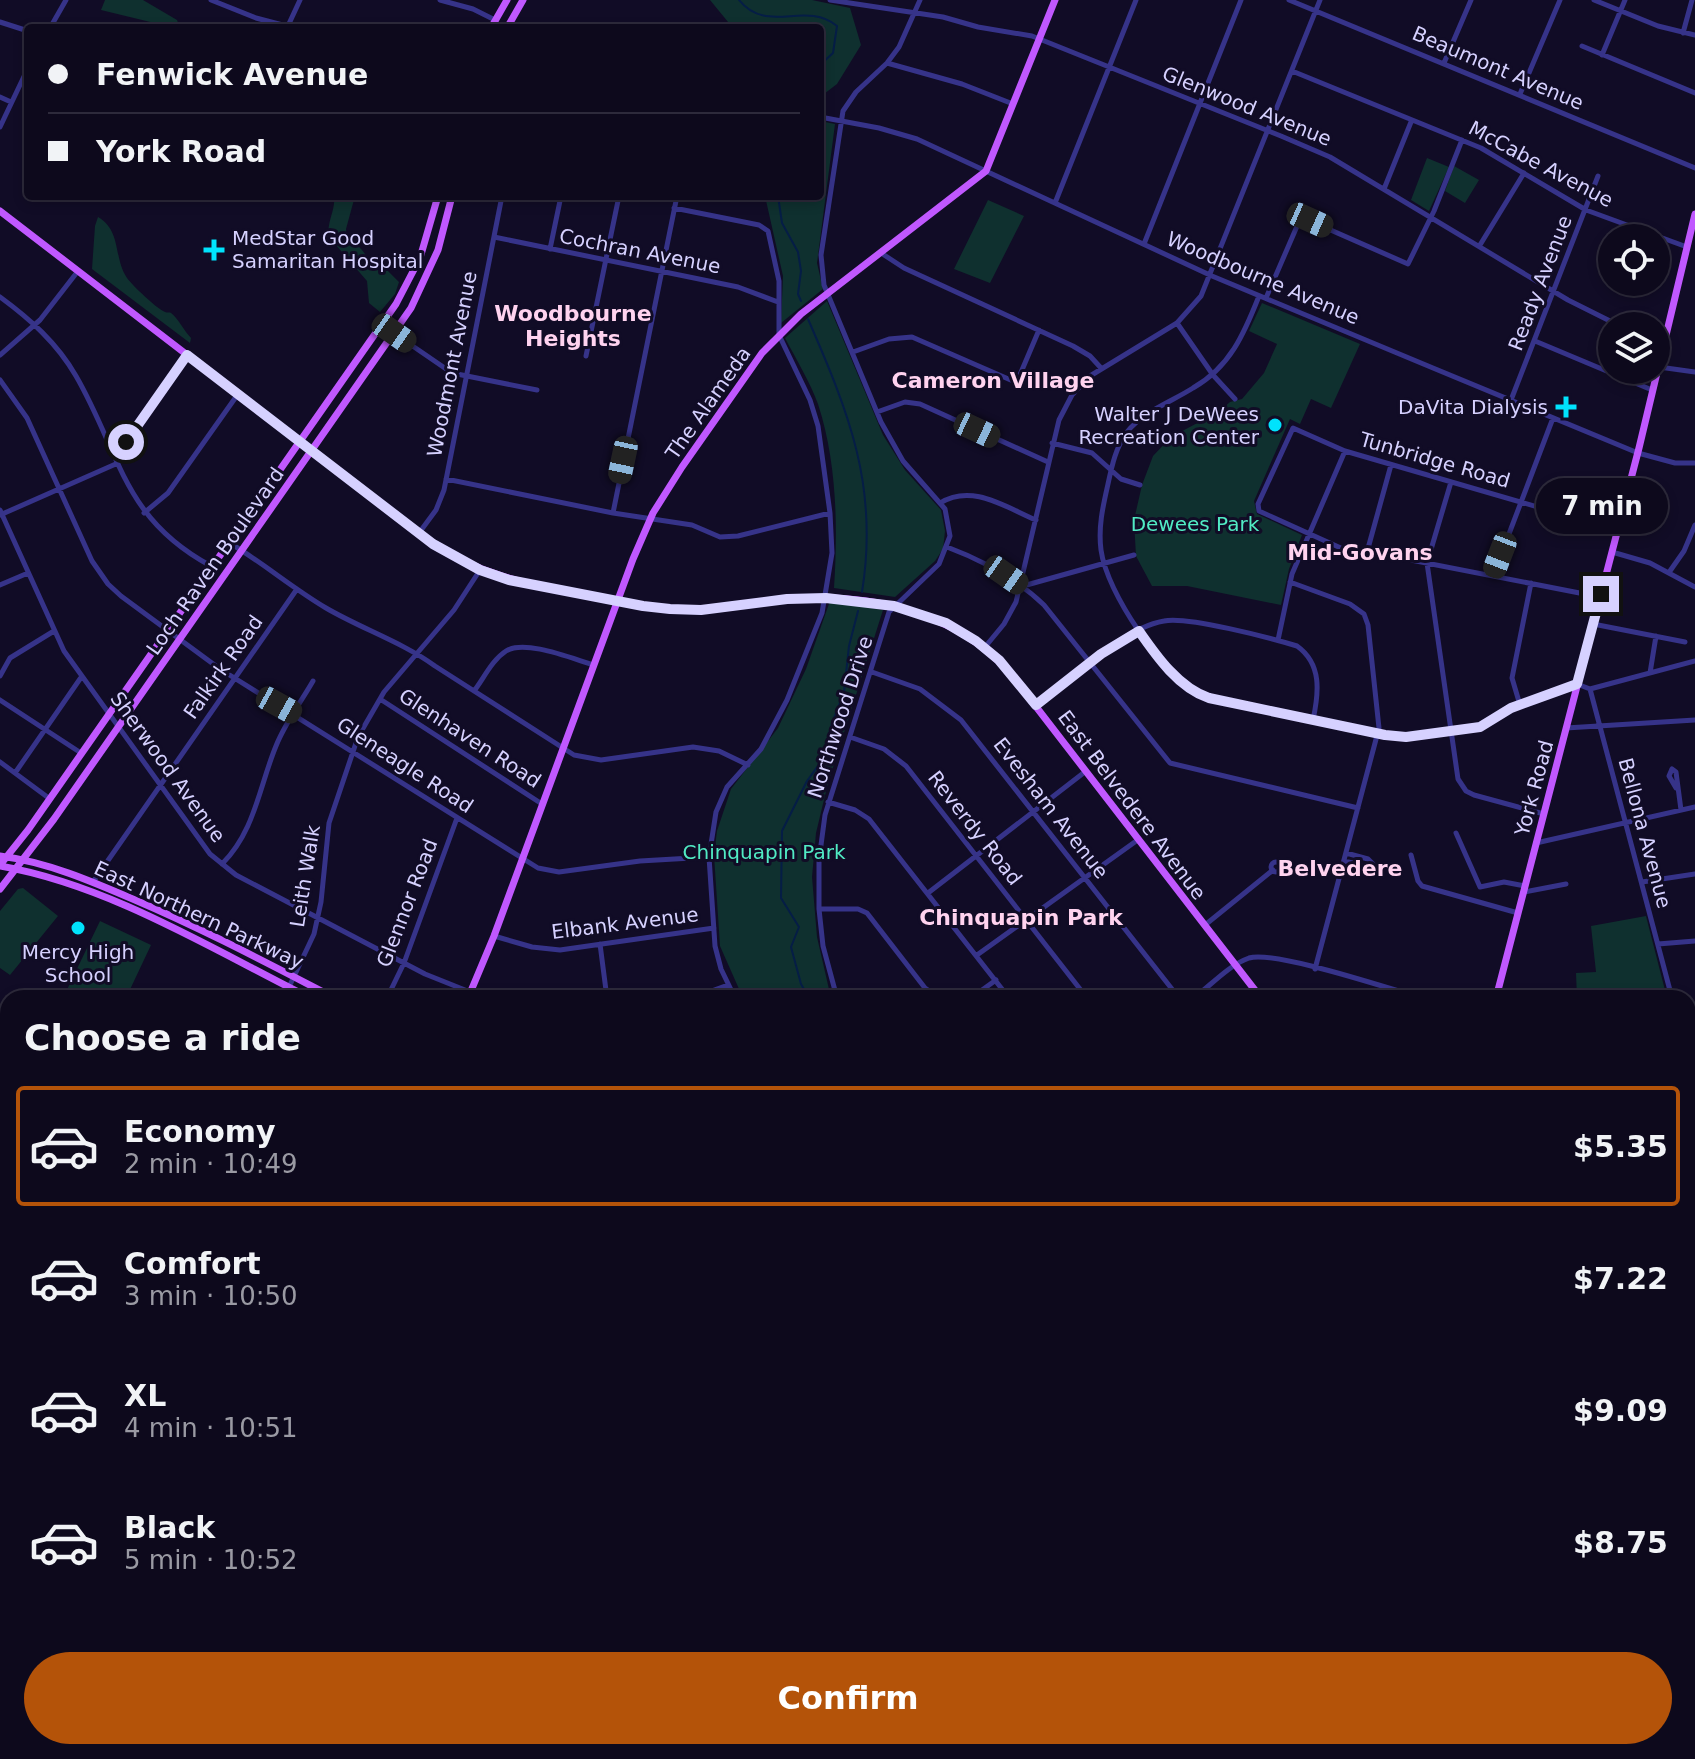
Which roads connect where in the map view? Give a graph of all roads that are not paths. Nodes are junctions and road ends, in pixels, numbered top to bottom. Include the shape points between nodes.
1 (66, 0) edge
2 (211, 0) edge
3 (300, 0) edge
4 (440, 0) edge
5 (507, 0) edge
6 (523, 0) edge
7 (830, 0) edge
8 (920, 0) edge
9 (1055, 0) edge
10 (1136, 0) edge
11 (1241, 0) edge
12 (1289, 0) edge
13 (1320, 0) edge
14 (1471, 0) edge
15 (1560, 0) edge
16 (1594, 0) edge
17 (1625, 0) edge
18 (1692, 0) edge
19 (1621, 10) junction
20 (1316, 11) junction
21 (915, 13) junction
22 (495, 20) junction
23 (0, 22) edge
24 (52, 24) edge
25 (278, 24) edge
26 (290, 24) edge
27 (493, 24) edge
28 (509, 24) edge
29 (24, 30) edge
30 (1683, 33) junction
31 (1695, 35) edge
32 (1040, 39) junction
33 (1582, 46) dead end
34 (1602, 55) junction
35 (887, 63) junction
36 (1444, 63) junction
37 (1109, 67) junction
38 (1292, 71) junction
39 (24, 76) edge
40 (1695, 93) edge
41 (1520, 94) junction
42 (0, 97) edge
43 (11, 102) junction
44 (1200, 103) junction
45 (1013, 104) junction
46 (824, 118) edge
47 (841, 121) junction
48 (1411, 122) junction
49 (0, 127) edge
50 (1268, 131) junction
51 (1462, 140) junction
52 (1695, 168) edge
53 (986, 171) junction
54 (1524, 173) junction
55 (1598, 176) dead end
56 (1384, 189) junction
57 (437, 200) edge
58 (451, 200) edge
59 (501, 200) edge
60 (560, 200) edge
61 (618, 200) edge
62 (676, 200) edge
63 (1055, 203) junction
64 (674, 208) junction
65 (1586, 210) junction
66 (0, 211) edge
67 (1695, 214) edge
68 (1430, 216) junction
69 (494, 237) junction
70 (1144, 244) junction
71 (1480, 245) junction
72 (890, 246) junction
73 (1687, 247) junction
74 (550, 249) junction
75 (881, 253) junction
76 (605, 261) junction
77 (896, 264) junction
78 (78, 271) junction
79 (661, 272) junction
80 (1212, 276) junction
81 (1554, 290) junction
82 (828, 294) junction
83 (0, 297) edge
84 (1263, 297) junction
85 (778, 302) junction
86 (1668, 312) edge
87 (1598, 316) edge
88 (1177, 323) junction
89 (35, 325) junction
90 (382, 325) junction
91 (1039, 330) junction
92 (394, 333) junction
93 (779, 335) junction
94 (1535, 341) junction
95 (853, 352) junction
96 (0, 355) edge
97 (187, 355) junction
98 (586, 356) dead end
99 (1101, 368) junction
100 (1670, 369) edge
101 (1695, 372) edge
102 (1213, 375) junction
103 (466, 377) junction
104 (0, 380) edge
105 (1655, 384) edge
106 (537, 390) dead end
107 (1653, 390) junction
108 (238, 394) junction
109 (1235, 399) dead end
110 (1511, 400) junction
111 (877, 412) junction
112 (1553, 418) junction
113 (300, 441) junction
114 (1052, 443) junction
115 (311, 451) junction
116 (1345, 451) junction
117 (1638, 453) junction
118 (1048, 462) junction
119 (118, 463) junction
120 (1695, 463) edge
121 (1391, 465) junction
122 (1111, 471) junction
123 (446, 479) junction
124 (1451, 482) junction
125 (1140, 485) dead end
126 (60, 489) junction
127 (1521, 502) junction
128 (940, 503) junction
129 (1, 513) edge
130 (144, 513) junction
131 (613, 513) junction
132 (830, 513) junction
133 (650, 519) junction
134 (1036, 520) junction
135 (1695, 525) edge
136 (1617, 530) junction
137 (419, 533) junction
138 (1308, 533) junction
139 (228, 542) junction
140 (947, 547) junction
141 (243, 551) junction
142 (1367, 552) junction
143 (1612, 552) junction
144 (1134, 555) dead end
145 (1104, 563) junction
146 (1427, 563) junction
147 (211, 566) junction
148 (480, 570) junction
149 (1670, 571) junction
150 (28, 573) junction
151 (1493, 576) junction
152 (1290, 582) junction
153 (1531, 583) junction
154 (0, 585) edge
155 (1022, 586) junction
156 (1695, 587) edge
157 (297, 589) junction
158 (1600, 597) junction
159 (826, 598) junction
160 (617, 601) junction
161 (894, 606) junction
162 (1593, 624) junction
163 (167, 629) junction
164 (54, 631) junction
165 (1139, 631) junction
166 (1656, 636) junction
167 (180, 639) junction
168 (1278, 640) junction
169 (1685, 642) dead end
170 (985, 647) junction
171 (419, 653) junction
172 (1695, 661) edge
173 (1091, 662) junction
174 (594, 665) junction
175 (872, 672) junction
176 (1650, 673) junction
177 (0, 676) edge
178 (82, 676) junction
179 (235, 678) junction
180 (313, 681) dead end
181 (1577, 684) junction
182 (1590, 689) junction
183 (474, 691) junction
184 (380, 699) junction
185 (0, 700) edge
186 (1036, 705) junction
187 (1520, 705) junction
188 (109, 713) junction
189 (294, 713) junction
190 (1313, 720) junction
191 (1695, 720) edge
192 (118, 726) junction
193 (1599, 727) junction
194 (1566, 728) junction
195 (46, 729) junction
196 (1450, 731) junction
197 (1378, 734) junction
198 (850, 737) junction
199 (563, 749) junction
200 (353, 751) junction
201 (81, 753) junction
202 (0, 762) edge
203 (748, 765) junction
204 (1086, 771) junction
205 (15, 773) junction
206 (160, 785) junction
207 (1676, 789) dead end
208 (50, 799) junction
209 (828, 802) junction
210 (542, 804) junction
211 (1695, 807) edge
212 (1358, 808) junction
213 (1681, 810) junction
214 (1034, 811) junction
215 (1544, 814) junction
216 (457, 818) junction
217 (1626, 822) junction
218 (1456, 833) dead end
219 (1139, 839) junction
220 (1536, 843) junction
221 (1346, 853) junction
222 (1411, 855) dead end
223 (4, 856) edge
224 (976, 856) junction
225 (709, 857) junction
226 (24, 859) junction
227 (522, 860) junction
228 (1344, 861) junction
229 (222, 864) junction
230 (0, 865) edge
231 (16, 868) junction
232 (1273, 870) dead end
233 (1695, 874) edge
234 (1086, 878) junction
235 (93, 882) junction
236 (1642, 882) junction
237 (1566, 884) dead end
238 (0, 889) edge
239 (1524, 889) junction
240 (928, 893) junction
241 (819, 909) junction
242 (1518, 913) junction
243 (318, 918) junction
244 (1026, 920) junction
245 (1203, 926) junction
246 (714, 928) junction
247 (494, 936) junction
248 (1695, 941) edge
249 (600, 944) junction
250 (1658, 944) junction
251 (977, 956) junction
252 (404, 963) junction
253 (1236, 965) junction
254 (1315, 969) junction
255 (294, 977) junction
256 (996, 980) junction
257 (728, 985) junction
258 (289, 987) junction
259 (295, 990) edge
260 (319, 990) edge
261 (391, 990) edge
262 (457, 990) edge
263 (472, 990) edge
264 (606, 990) edge
265 (714, 990) edge
266 (731, 990) edge
267 (835, 990) edge
268 (928, 990) edge
269 (982, 990) edge
270 (1003, 990) edge
271 (1081, 990) edge
272 (1173, 990) edge
273 (1204, 990) edge
274 (1255, 990) edge
275 (1392, 990) edge
276 (1498, 990) edge
277 (1670, 990) edge

1 - 24 street
2 - 25 street
3 - 26 street
4 - 22 street
5 - 22 main road
6 - 28 main road
7 - 21 street, Glenwood Avenue
8 - 21 street
9 - 32 main road
10 - 37 street
11 - 44 street
12 - 20 street, Beaumont Avenue
13 - 20 street
14 - 36 street
15 - 41 street
16 - 19 street
17 - 19 street
18 - 30 street
19 - 30 street
19 - 34 street
20 - 36 street, Beaumont Avenue
20 - 38 street
21 - 32 street, Glenwood Avenue
21 - 35 street
22 - 27 main road
23 - 29 street
30 - 31 street
32 - 37 street, Glenwood Avenue
32 - 45 main road
33 - 34 street
34 - 40 street
35 - 45 street
35 - 47 street via 856,92
36 - 41 street, Beaumont Avenue
37 - 44 street, Glenwood Avenue
37 - 63 street
38 - 48 street, McCabe Avenue
38 - 50 street
39 - 43 street
41 - 52 street, Beaumont Avenue
42 - 43 street
43 - 49 street
44 - 50 street, Glenwood Avenue
44 - 70 street
45 - 53 main road
46 - 47 street, Woodbourne Avenue
47 - 53 street, Woodbourne Avenue via 917,139
47 - 82 street via 821,263
48 - 51 street, McCabe Avenue
48 - 56 street
50 - 56 street, Glenwood Avenue via 1330,157
50 - 80 street
51 - 54 street, McCabe Avenue
51 - 68 street
53 - 63 street, Woodbourne Avenue
53 - 72 main road, The Alameda
54 - 65 street, McCabe Avenue
54 - 71 street
55 - 65 street, Ready Avenue
56 - 68 street, Glenwood Avenue
57 - 90 main road, Loch Raven Boulevard via 415,272
58 - 92 main road, Loch Raven Boulevard via 427,280
59 - 69 street, Woodmont Avenue
60 - 74 street
61 - 76 street
62 - 64 street
63 - 70 street, Woodbourne Avenue
64 - 79 street
64 - 85 street via 768,231
65 - 73 street, McCabe Avenue
65 - 81 street, Ready Avenue
66 - 78 main road, East Belvedere Avenue
67 - 73 main road, York Road
68 - 71 street, Glenwood Avenue
68 - 84 street via 1408,264 1301,217
69 - 74 street, Cochran Avenue
69 - 103 street, Woodmont Avenue
70 - 80 street, Woodbourne Avenue
71 - 81 street, Glenwood Avenue
72 - 75 main road, The Alameda
72 - 77 street
73 - 86 main road, York Road
74 - 76 street, Cochran Avenue
75 - 77 street
75 - 82 main road, The Alameda
76 - 79 street, Cochran Avenue
76 - 98 street
77 - 91 street
78 - 89 street
78 - 97 main road, East Belvedere Avenue
79 - 85 street, Cochran Avenue via 738,287
79 - 131 street
80 - 84 street, Woodbourne Avenue
80 - 88 street
81 - 87 street, Glenwood Avenue
81 - 94 street, Ready Avenue
82 - 93 main road, The Alameda
82 - 95 street
83 - 89 street
84 - 102 street via 1238,345
84 - 110 street, Woodbourne Avenue
85 - 93 street
88 - 99 street
88 - 102 street
89 - 96 street
89 - 119 street via 77,377
90 - 92 street
90 - 113 main road, Loch Raven Boulevard
91 - 95 street via 1013,381 912,337
91 - 99 street via 1081,350
92 - 103 street via 448,371
92 - 115 main road, Loch Raven Boulevard
93 - 132 street via 815,416
93 - 133 main road, The Alameda via 679,470
94 - 107 street
94 - 110 street, Ready Avenue
95 - 111 street
97 - 108 main road, East Belvedere Avenue
97 - 119 street via 123,446
99 - 114 street via 1068,401
100 - 101 street
102 - 109 street
102 - 122 street via 1137,422 1119,445
103 - 106 street
103 - 123 street, Woodmont Avenue
104 - 126 street, Gleneagle Road via 27,418
105 - 107 main road, York Road
107 - 117 main road, York Road
108 - 113 main road, East Belvedere Avenue
108 - 130 street via 168,493
110 - 112 street, Woodbourne Avenue
111 - 118 street via 905,402 920,404
111 - 128 street via 900,457
112 - 117 street, Woodbourne Avenue
112 - 127 street
113 - 115 main road, East Belvedere Avenue
113 - 139 main road, Loch Raven Boulevard
114 - 118 street
114 - 122 street via 1092,453
115 - 137 main road, East Belvedere Avenue
115 - 141 main road, Loch Raven Boulevard
116 - 121 street, Tunbridge Road
116 - 138 street
116 - 138 street, Tunbridge Road via 1293,428 1258,504 1259,511
117 - 120 street, Woodbourne Avenue
117 - 136 main road, York Road
118 - 134 street
119 - 126 street
119 - 130 street
121 - 124 street, Tunbridge Road
121 - 142 street
122 - 125 street
122 - 145 street via 1101,520
123 - 131 street
123 - 137 street, Woodmont Avenue via 438,504
124 - 127 street, Tunbridge Road
124 - 146 street
126 - 129 street
126 - 163 street, Gleneagle Road via 102,577
127 - 136 street, Tunbridge Road
127 - 151 street
128 - 134 street via 974,494
128 - 140 street via 948,522
129 - 150 street, Sherwood Avenue
130 - 147 street
131 - 133 street
132 - 133 street via 725,537
132 - 159 street
133 - 160 main road, The Alameda
134 - 155 street
135 - 149 street
136 - 143 main road, York Road
137 - 148 main road, East Belvedere Avenue
138 - 142 street via 1348,551
138 - 152 street
139 - 141 street
139 - 147 main road, Loch Raven Boulevard
140 - 155 street
140 - 161 street, Northwood Drive via 939,564
141 - 157 street
141 - 167 main road, Loch Raven Boulevard
142 - 146 street
143 - 149 street
143 - 158 main road, York Road
144 - 145 street
145 - 155 street
145 - 165 street
146 - 151 street
146 - 196 street
147 - 163 main road, Loch Raven Boulevard
148 - 160 main road, East Belvedere Avenue
148 - 171 street, Leith Walk
149 - 156 street
150 - 154 street
150 - 164 street, Sherwood Avenue
151 - 153 street
152 - 168 street
152 - 197 street via 1364,614
153 - 158 street
153 - 187 street via 1512,678
155 - 170 street via 1004,624
155 - 173 street via 1054,615
157 - 171 street via 351,622
157 - 179 street, Falkirk Road
158 - 162 main road, York Road
159 - 160 main road, East Belvedere Avenue via 693,610
159 - 161 main road, East Belvedere Avenue
159 - 203 street via 787,700
160 - 174 main road, The Alameda
161 - 170 main road, East Belvedere Avenue via 946,623
161 - 175 street, Northwood Drive
162 - 166 street
162 - 181 main road, York Road
163 - 167 street, Gleneagle Road
163 - 188 main road, Loch Raven Boulevard
164 - 177 street via 10,658
164 - 178 street, Sherwood Avenue
165 - 168 street via 1172,620
165 - 173 street
165 - 190 street via 1177,678 1199,695
166 - 169 street
166 - 176 street
167 - 179 street, Gleneagle Road
167 - 192 main road, Loch Raven Boulevard
168 - 190 street via 1297,646 1313,663 1318,684
170 - 186 main road, East Belvedere Avenue
171 - 183 street
171 - 184 street, Leith Walk
172 - 176 street
173 - 186 street
173 - 212 street via 1170,763
174 - 183 street via 515,648 496,661
174 - 199 main road, The Alameda
175 - 198 street, Northwood Drive
175 - 214 street, Evesham Avenue via 912,685 955,714
176 - 182 street
178 - 188 street, Sherwood Avenue
178 - 195 street
179 - 189 street, Gleneagle Road
179 - 206 street, Falkirk Road
180 - 189 street
181 - 182 street
181 - 187 street
181 - 194 main road, York Road
182 - 193 street, Bellona Avenue
183 - 199 street
184 - 200 street, Leith Walk
184 - 210 street, Glenhaven Road
185 - 195 street
186 - 204 main road, East Belvedere Avenue
187 - 196 street via 1484,725
188 - 192 street, Sherwood Avenue
188 - 201 main road, Loch Raven Boulevard
189 - 200 street, Gleneagle Road
189 - 229 street via 275,748 250,826
190 - 197 street
191 - 193 street
192 - 206 street, Sherwood Avenue
192 - 226 main road, Loch Raven Boulevard
193 - 194 street
193 - 217 street, Bellona Avenue
194 - 215 main road, York Road
195 - 201 street
195 - 205 street
196 - 197 street via 1406,737
196 - 215 street via 1460,784 1478,797
197 - 212 street
198 - 209 street, Northwood Drive
198 - 224 street, Reverdy Road via 902,761
199 - 203 street via 597,760 703,748
199 - 210 main road, The Alameda
200 - 216 street, Gleneagle Road
200 - 243 street, Leith Walk via 328,828
201 - 208 main road, Loch Raven Boulevard
202 - 205 street
203 - 225 street via 721,799
204 - 214 street
204 - 219 main road, East Belvedere Avenue
205 - 208 street
206 - 229 street, Sherwood Avenue
206 - 235 street, Falkirk Road
207 - 213 street
208 - 223 main road, Loch Raven Boulevard
209 - 240 street via 867,816
209 - 241 street, Northwood Drive via 820,846
210 - 227 main road, The Alameda
211 - 213 street
212 - 221 street
213 - 217 street
214 - 224 street
214 - 234 street, Evesham Avenue
215 - 220 main road, York Road
216 - 227 street, Gleneagle Road
216 - 252 street, Glennor Road
217 - 220 street
217 - 236 street, Bellona Avenue
218 - 239 street via 1480,887 1504,882
219 - 234 street
219 - 245 main road, East Belvedere Avenue
220 - 239 main road, York Road
221 - 228 street
221 - 228 street via 1373,864
222 - 242 street via 1420,885
223 - 226 main road, East Northern Parkway
223 - 230 main road, Loch Raven Boulevard
224 - 240 street
224 - 244 street, Reverdy Road
225 - 227 street, Gleneagle Road via 559,872
225 - 246 street
226 - 231 main road, Loch Raven Boulevard
226 - 235 main road, East Northern Parkway
227 - 247 main road, The Alameda
228 - 254 street
229 - 243 street, Sherwood Avenue
230 - 231 main road, East Northern Parkway
231 - 238 main road, Loch Raven Boulevard
231 - 258 main road, East Northern Parkway via 128,908
232 - 245 street
233 - 236 street
234 - 244 street
234 - 272 street, Evesham Avenue
235 - 255 main road, East Northern Parkway
236 - 250 street, Bellona Avenue
237 - 239 street
239 - 242 main road, York Road
240 - 251 street
241 - 267 street, Northwood Drive
241 - 268 street via 867,913
242 - 276 main road, York Road
243 - 252 street, Sherwood Avenue
243 - 255 street, Leith Walk
244 - 251 street
244 - 271 street, Reverdy Road
245 - 253 main road, East Belvedere Avenue
246 - 249 street, Elbank Avenue
246 - 257 street via 716,955
247 - 249 street, Elbank Avenue via 546,949
247 - 263 main road, The Alameda
248 - 250 street
249 - 264 street
250 - 277 street, Bellona Avenue
251 - 256 street
252 - 261 street, Glennor Road
252 - 262 street, Sherwood Avenue
253 - 254 street via 1264,957
253 - 273 street
253 - 274 main road, East Belvedere Avenue
254 - 275 street
255 - 258 street, Leith Walk
255 - 260 main road, East Northern Parkway
256 - 269 street
256 - 270 street
257 - 265 street
257 - 266 street
258 - 259 main road, East Northern Parkway

